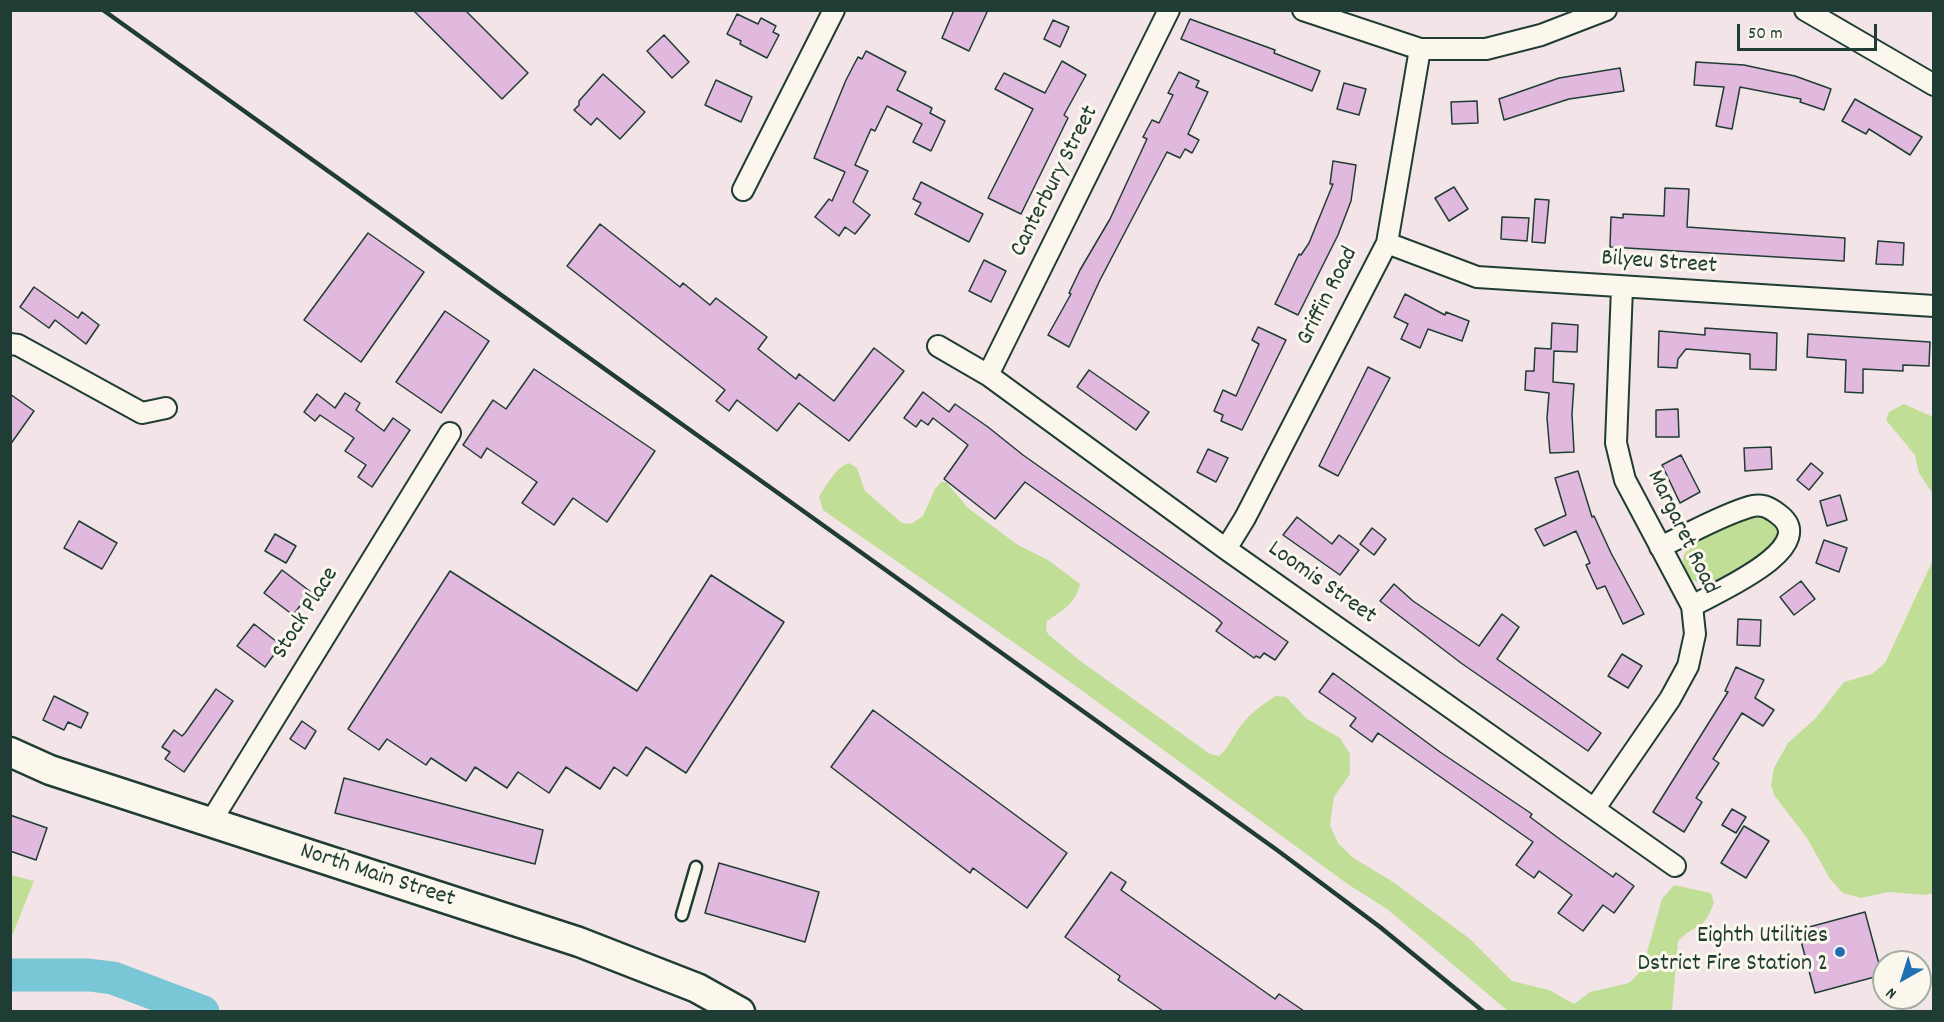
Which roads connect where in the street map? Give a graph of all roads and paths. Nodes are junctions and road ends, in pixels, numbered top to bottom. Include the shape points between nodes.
1 (834, 10) edge
2 (1169, 10) edge
3 (1303, 10) edge
4 (1606, 10) edge
5 (1805, 10) edge
6 (1420, 49) junction
7 (1934, 85) edge
8 (743, 190) dead end
9 (1387, 243) junction
10 (1622, 288) junction
11 (1934, 306) edge
12 (10, 344) edge
13 (938, 346) dead end
14 (988, 375) junction
15 (166, 408) dead end
16 (450, 433) dead end
17 (1660, 547) junction
18 (1226, 549) junction
19 (1692, 606) junction
20 (10, 752) edge
21 (1595, 808) junction
22 (210, 823) junction
23 (1675, 866) dead end
24 (696, 867) dead end
25 (682, 915) dead end
26 (740, 1011) edge

1 - 8 street
2 - 14 street, Canterbury Street
3 - 6 street
4 - 6 street via 1486,49
5 - 7 street
6 - 9 street, Griffin Road
9 - 10 street, Bilyeu Street via 1478,277
9 - 18 street, Griffin Road
10 - 11 street, Bilyeu Street
10 - 17 street, Margaret Road via 1616,443 1625,480
12 - 15 street via 142,413
13 - 14 street, Loomis Street
14 - 18 street, Loomis Street
16 - 22 street, Stock Place
17 - 19 street, Margaret Road
17 - 19 street via 1750,506 1767,505 1784,518 1789,533 1784,549 1767,564
18 - 21 street, Loomis Street
19 - 21 street, Margaret Road via 1695,634 1688,666 1670,699
20 - 22 main road, North Main Street via 50,770
21 - 23 street, Loomis Street
22 - 26 main road, North Main Street via 579,942 697,988
24 - 25 lane

